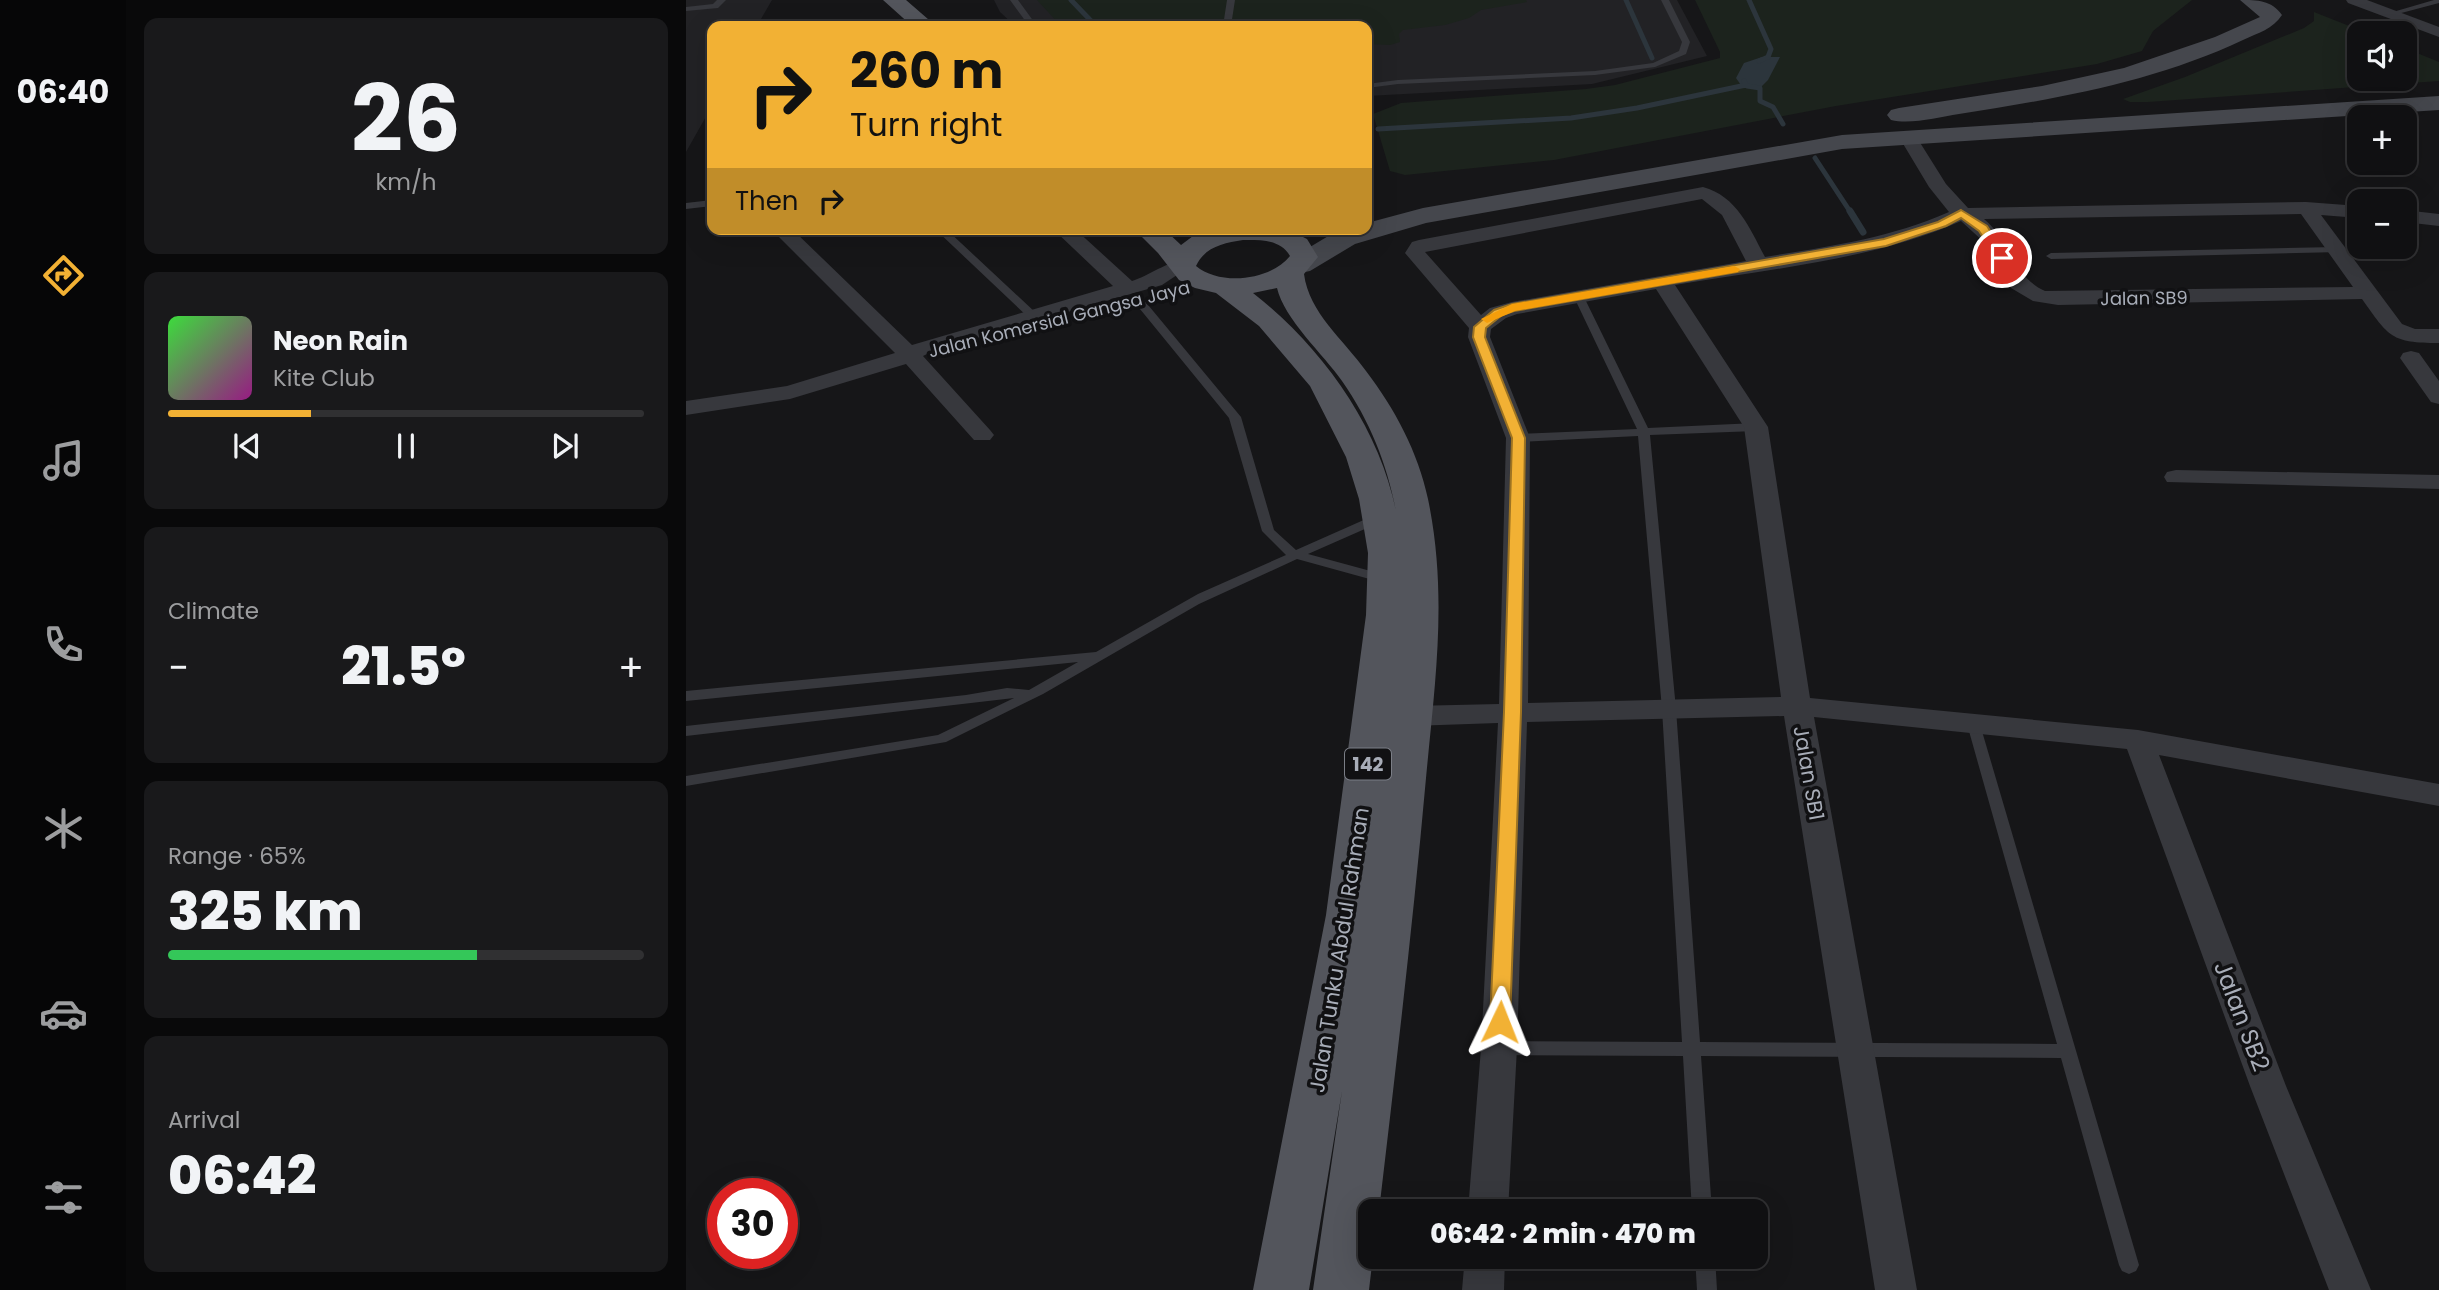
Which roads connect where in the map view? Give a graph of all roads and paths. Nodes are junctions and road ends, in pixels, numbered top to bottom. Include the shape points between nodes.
1 (722, 0) edge
2 (1014, 0) edge
3 (1231, 0) edge
4 (1665, 0) edge
5 (2250, 0) edge
6 (2353, 0) edge
7 (2439, 1) edge
8 (883, 4) edge
9 (686, 9) edge
10 (2287, 11) edge
11 (2390, 14) junction
12 (892, 21) edge
13 (915, 21) edge
14 (1029, 21) edge
15 (1228, 21) edge
16 (2439, 32) edge
17 (1372, 85) edge
18 (2439, 91) edge
19 (2439, 103) edge
20 (1908, 137) junction
21 (1612, 170) junction
22 (707, 204) edge
23 (686, 206) edge
24 (2306, 208) junction
25 (2347, 211) edge
26 (1372, 213) edge
27 (1961, 214) junction
28 (2417, 217) edge
29 (2439, 220) edge
30 (1372, 230) edge
31 (787, 235) edge
32 (946, 235) edge
33 (1069, 235) edge
34 (1154, 235) edge
35 (1238, 235) edge
36 (1277, 235) edge
37 (1356, 235) edge
38 (2336, 250) junction
39 (2051, 256) dead end
40 (1182, 265) junction
41 (1759, 265) junction
42 (1295, 269) junction
43 (1661, 281) junction
44 (1217, 284) junction
45 (1131, 292) junction
46 (2366, 293) junction
47 (1578, 295) junction
48 (1032, 315) junction
49 (1480, 327) junction
50 (2439, 336) edge
51 (910, 355) junction
52 (2412, 359) dead end
53 (2439, 397) edge
54 (686, 408) edge
55 (1756, 427) junction
56 (1644, 432) junction
57 (982, 435) dead end
58 (1518, 438) junction
59 (2176, 477) dead end
60 (2439, 482) edge
61 (1379, 518) junction
62 (1293, 554) junction
63 (1384, 579) junction
64 (1097, 656) junction
65 (1032, 695) junction
66 (686, 696) edge
67 (1797, 706) junction
68 (1669, 709) junction
69 (1513, 712) junction
70 (1411, 716) junction
71 (1974, 724) junction
72 (686, 731) edge
73 (2138, 740) junction
74 (686, 781) edge
75 (2437, 797) edge
76 (1499, 1048) junction
77 (1693, 1049) junction
78 (1856, 1050) junction
79 (2066, 1051) junction
80 (1489, 1199) edge
81 (1701, 1199) edge
82 (2129, 1265) dead end
83 (1484, 1269) edge
84 (1706, 1269) edge
85 (1281, 1290) edge
86 (1340, 1290) edge
87 (1483, 1290) edge
88 (1707, 1290) edge
89 (1896, 1290) edge
90 (2350, 1290) edge

1 - 9 lane via 715,6
2 - 14 lane
3 - 15 lane
4 - 17 lane via 1686,42 1683,52 1655,65 1595,73
5 - 21 main road via 2268,10 2272,15 2268,21 2109,81 2021,99 1811,128
6 - 11 street
7 - 11 lane
8 - 12 main road
8 - 13 main road
10 - 18 main road via 2177,74 2092,103 2105,109 2128,109
11 - 16 street
18 - 21 main road via 2109,116 1857,128
19 - 20 main road
20 - 27 street, Jalan SB9
20 - 30 main road via 1842,142 1423,216
21 - 26 main road
22 - 23 lane
24 - 25 street
24 - 27 street
24 - 38 street
27 - 41 street via 1886,242
27 - 46 street, Jalan SB9 via 1983,228 2022,288 2045,298
28 - 29 street
31 - 51 street
32 - 48 lane
33 - 45 street
34 - 40 main road, 142
35 - 40 main road, 142 via 1202,242 1183,257
36 - 42 main road, 142 via 1303,249 1304,257
37 - 42 main road
38 - 39 lane
38 - 46 street
40 - 44 main road, 142 via 1190,275
40 - 45 street, Jalan Komersial Gangsa Jaya
41 - 43 street
41 - 49 street via 1723,203 1703,193 1419,246 1415,253
42 - 44 main road via 1261,283
42 - 70 main road, Jalan Tunku Abdul Rahman / 142 via 1292,292 1380,414 1409,491 1422,591
43 - 47 street
43 - 55 street, Jalan SB1
44 - 45 street, Jalan Komersial Gangsa Jaya
44 - 61 main road, Jalan Tunku Abdul Rahman / 142 via 1269,320 1324,383 1363,457
45 - 48 street, Jalan Komersial Gangsa Jaya
45 - 51 street, Jalan Komersial Gangsa Jaya via 936,354
45 - 62 lane via 1234,417 1268,531
46 - 50 street via 2394,329 2412,336
47 - 49 street via 1512,308
47 - 56 lane
48 - 51 street, Jalan Komersial Gangsa Jaya via 927,345
49 - 58 street via 1479,337
51 - 54 street, Jalan Komersial Gangsa Jaya via 790,393
51 - 57 street
52 - 53 street
55 - 56 lane
55 - 67 street, Jalan SB1
56 - 58 lane
56 - 68 lane
58 - 69 street
59 - 60 street
61 - 62 lane
61 - 63 main road, Jalan Tunku Abdul Rahman / 142 via 1386,553
62 - 63 lane
62 - 64 lane via 1197,600
63 - 85 main road, Jalan Tunku Abdul Rahman / 142 via 1385,615 1349,915
64 - 65 lane
64 - 66 lane
65 - 72 lane via 1007,694
65 - 74 lane via 941,738
67 - 68 street
67 - 71 street
67 - 78 street, Jalan SB1
68 - 69 street
68 - 77 lane
69 - 70 street
69 - 76 street
70 - 86 main road, Jalan Tunku Abdul Rahman / 142 via 1389,936
71 - 73 street
71 - 79 lane
73 - 75 street
73 - 90 street, Jalan SB2
76 - 77 lane
76 - 80 street
77 - 78 lane
77 - 81 lane
78 - 79 lane
78 - 89 street, Jalan SB1
79 - 82 lane
83 - 87 street
84 - 88 lane

